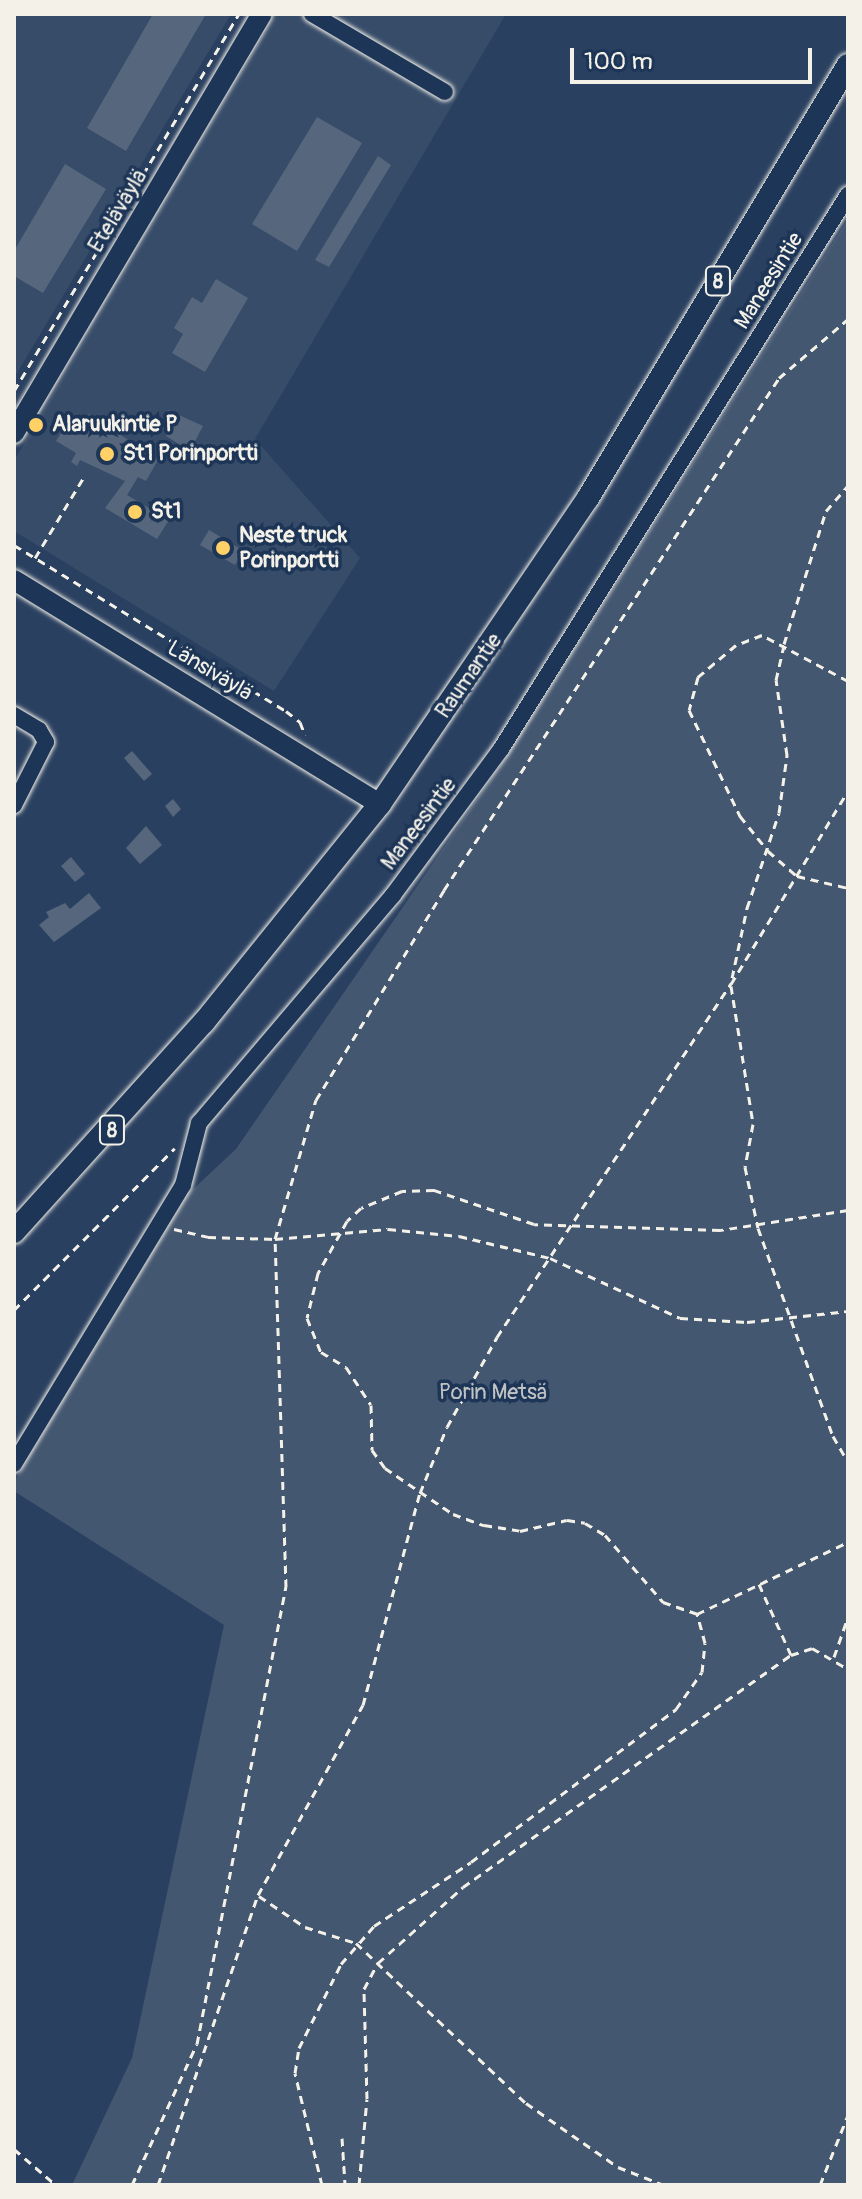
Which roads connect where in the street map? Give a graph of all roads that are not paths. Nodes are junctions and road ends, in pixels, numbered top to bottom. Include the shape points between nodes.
1 (262, 14) edge
2 (312, 14) edge
3 (848, 65) edge
4 (445, 92) dead end
5 (848, 195) edge
6 (14, 433) edge
7 (14, 580) edge
8 (14, 715) edge
9 (380, 804) junction
10 (14, 805) edge
11 (14, 1232) edge
12 (14, 1464) edge

1 - 6 main road, Eteläväylä
2 - 4 street
3 - 9 highway, Raumantie / 8 via 588,498
5 - 12 street, Maneesintie via 501,749 393,895 199,1123 183,1185
7 - 9 main road, Länsiväylä
8 - 10 street via 39,730 46,742
9 - 11 highway, Raumantie / 8 via 193,1035

